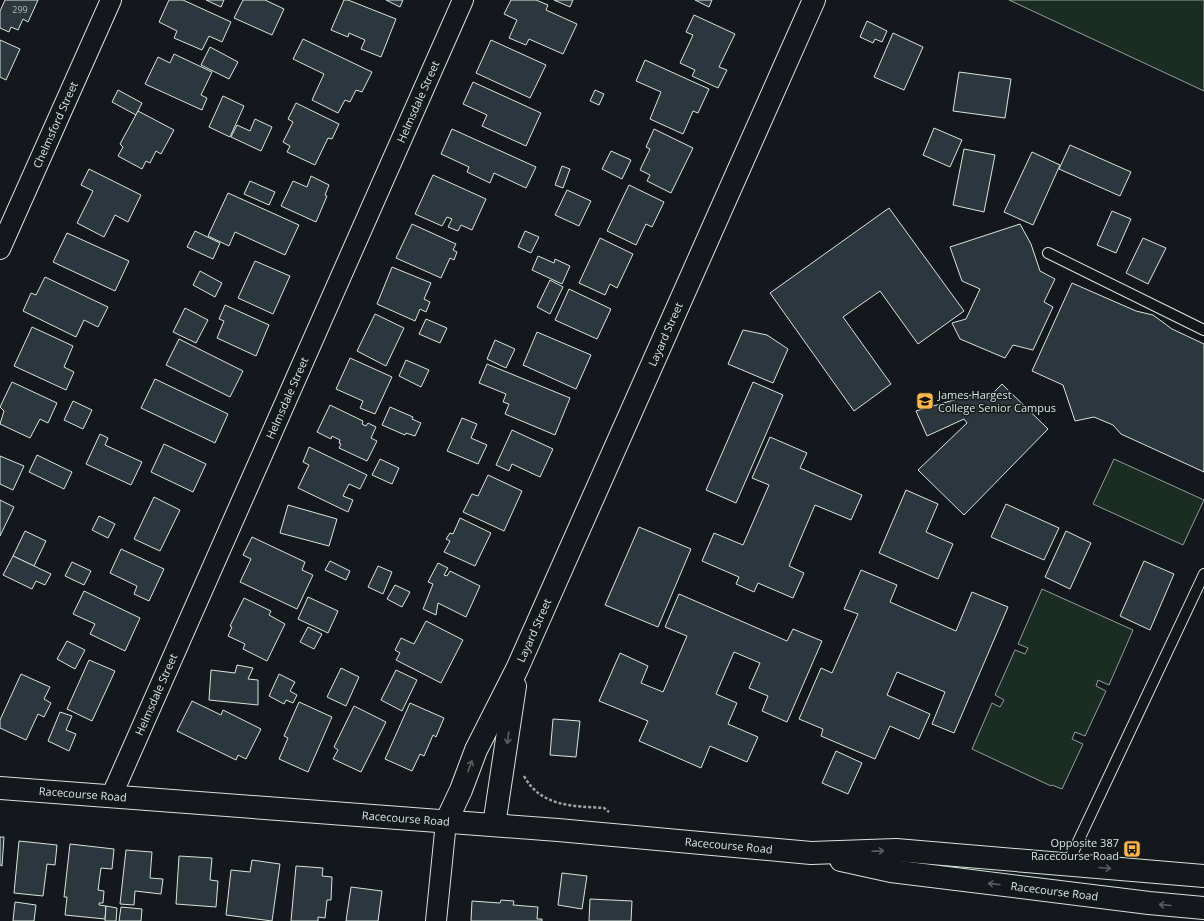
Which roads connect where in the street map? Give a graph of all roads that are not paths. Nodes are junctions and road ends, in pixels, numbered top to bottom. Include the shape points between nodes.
1 (111, 0) edge
2 (463, 0) edge
3 (814, 0) edge
4 (0, 249) edge
5 (1048, 254) dead end
6 (1204, 330) edge
7 (1204, 574) edge
8 (517, 669) junction
9 (0, 788) edge
10 (111, 797) junction
11 (446, 822) junction
12 (494, 826) junction
13 (811, 853) junction
14 (1067, 865) junction
15 (1204, 876) edge
16 (1204, 908) edge
17 (436, 921) edge

1 - 4 street, Chelmsford Street
2 - 10 street, Helmsdale Street
3 - 8 street, Layard Street
5 - 6 lane
7 - 14 lane
11 -> 8 street, Layard Street via 476,750
8 -> 12 street, Layard Street
9 - 10 street, Racecourse Road
10 - 11 street, Racecourse Road
11 - 12 street, Racecourse Road
11 - 17 street, Layard Street
12 - 13 street, Racecourse Road
13 -> 14 street, Racecourse Road via 896,850
16 -> 13 street, Racecourse Road via 891,872
14 -> 15 street, Racecourse Road

